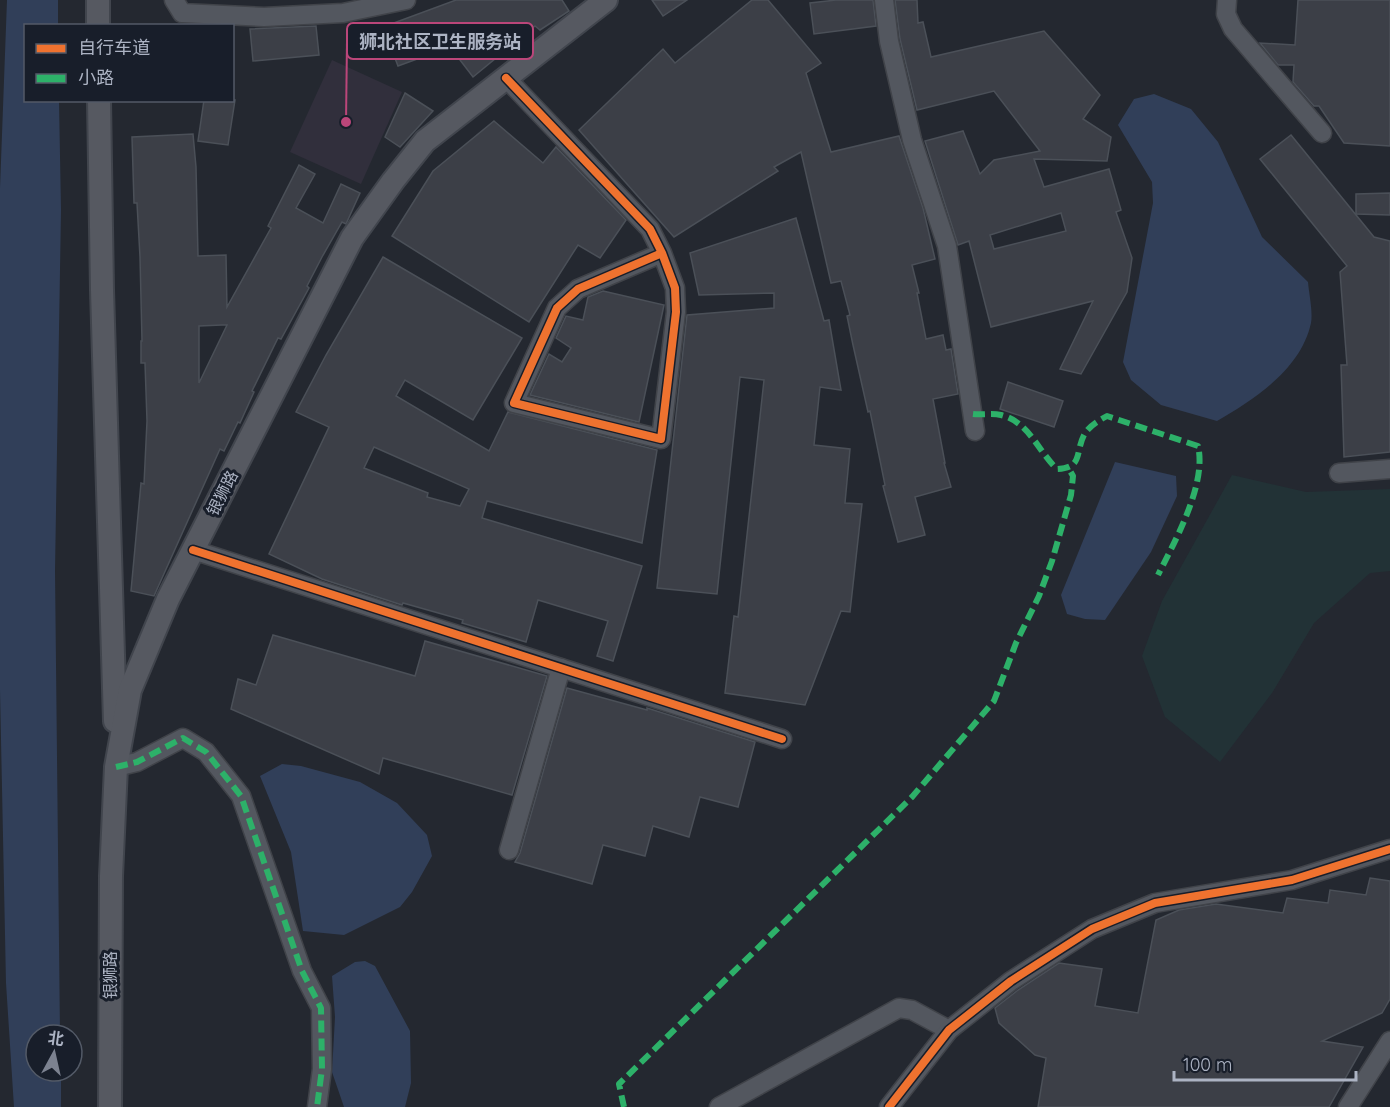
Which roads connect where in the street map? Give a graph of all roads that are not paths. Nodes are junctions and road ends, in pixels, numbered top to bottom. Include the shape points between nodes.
1 (98, 0) edge
2 (174, 0) edge
3 (406, 0) edge
4 (606, 0) edge
5 (884, 0) edge
6 (1227, 0) edge
7 (98, 24) edge
8 (506, 78) junction
9 (99, 102) edge
10 (1322, 133) dead end
11 (662, 253) junction
12 (975, 431) dead end
13 (1390, 469) edge
14 (1339, 473) dead end
15 (193, 550) junction
16 (561, 668) junction
17 (782, 739) dead end
18 (116, 767) junction
19 (1390, 849) edge
20 (509, 850) dead end
21 (949, 1030) junction
22 (1390, 1041) edge
23 (110, 1107) edge
24 (317, 1107) edge
25 (719, 1107) edge
26 (889, 1107) edge
27 (1348, 1107) edge

1 - 7 main road
2 - 3 street via 182,13 264,17 343,13
4 - 8 main road, 银狮路
5 - 12 street via 889,41 912,140 947,246
6 - 10 street via 1226,14 1233,29
8 - 11 street via 650,229
8 - 15 main road, 银狮路 via 425,141 352,238
9 - 18 main road
11 - 11 street via 675,288 676,312 661,439 514,403 557,308 578,289
13 - 14 street
15 - 16 street
15 - 18 main road, 银狮路 via 130,690
16 - 17 street
16 - 20 street
18 - 23 main road, 银狮路 via 111,876
18 - 24 street via 137,762 183,738 206,752 240,796 295,953 321,1008 322,1069
19 - 21 street via 1293,880 1155,903 1092,929 1011,981
21 - 25 street via 912,1010 899,1008
21 - 26 street
22 - 27 street

